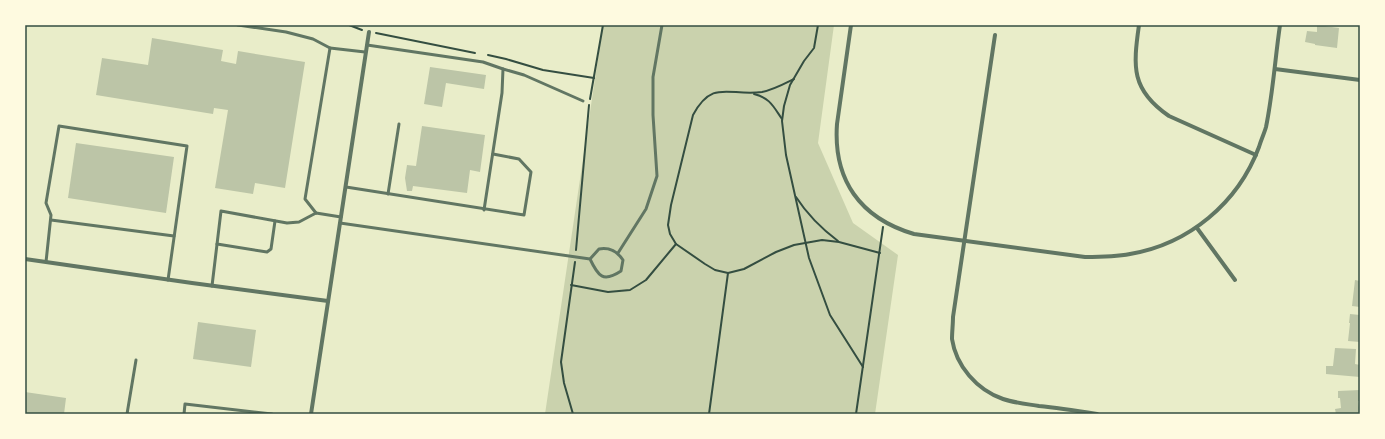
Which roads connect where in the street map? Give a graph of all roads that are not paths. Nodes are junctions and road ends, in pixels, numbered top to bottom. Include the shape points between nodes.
1 (238, 25) edge
2 (662, 25) edge
3 (851, 25) edge
4 (1139, 25) edge
5 (1280, 25) edge
6 (369, 32) road end
7 (995, 35) dead end
8 (367, 45) junction
9 (330, 48) junction
10 (366, 52) junction
11 (1275, 68) junction
12 (503, 69) junction
13 (1360, 80) edge
14 (583, 101) dead end
15 (399, 124) dead end
16 (493, 154) junction
17 (1256, 155) junction
18 (346, 187) junction
19 (388, 194) junction
20 (484, 210) junction
21 (316, 213) junction
22 (341, 217) junction
23 (51, 220) junction
24 (276, 221) junction
25 (340, 223) junction
26 (1197, 228) junction
27 (174, 236) junction
28 (964, 240) junction
29 (217, 244) junction
30 (618, 253) junction
31 (25, 259) edge
32 (590, 260) junction
33 (46, 262) junction
34 (168, 280) junction
35 (1235, 280) dead end
36 (212, 286) junction
37 (328, 301) junction
38 (136, 360) dead end
39 (127, 414) edge
40 (184, 414) edge
41 (272, 414) edge
42 (311, 414) edge
43 (1097, 414) edge

1 - 9 lane via 286,32 313,39
2 - 30 lane via 653,77 657,176 646,209
3 - 28 street via 836,139 838,156 849,187 871,213 900,230
4 - 17 street via 1135,65 1141,88 1148,99 1169,116
5 - 11 street
6 - 8 street
7 - 28 street
8 - 10 street
8 - 12 lane via 483,62
9 - 10 lane
9 - 21 lane via 305,199
10 - 18 street
11 - 13 street
11 - 17 street via 1265,128
12 - 14 lane via 524,75
12 - 16 lane
15 - 19 lane
16 - 20 lane
16 - 20 lane via 519,159 531,172 524,215
17 - 26 street via 1236,190
18 - 19 lane
18 - 22 street
19 - 20 lane
21 - 22 lane
21 - 24 lane via 299,222
22 - 25 street
23 - 27 lane
23 - 27 lane via 46,203 59,126 187,146
23 - 33 lane
24 - 29 lane via 271,249 268,252
24 - 29 lane via 221,211
25 - 32 lane
25 - 37 street
26 - 28 street via 1148,250 1106,257 1085,257
26 - 35 street
27 - 34 lane
28 - 43 street via 952,337 965,372 992,394 1011,402
29 - 36 lane
30 - 32 lane via 608,247 599,249
30 - 32 lane via 623,260 621,271 612,277 604,277 596,271
31 - 33 street
33 - 34 street
34 - 36 street
36 - 37 street
37 - 42 street
38 - 39 lane
40 - 41 lane via 185,404

